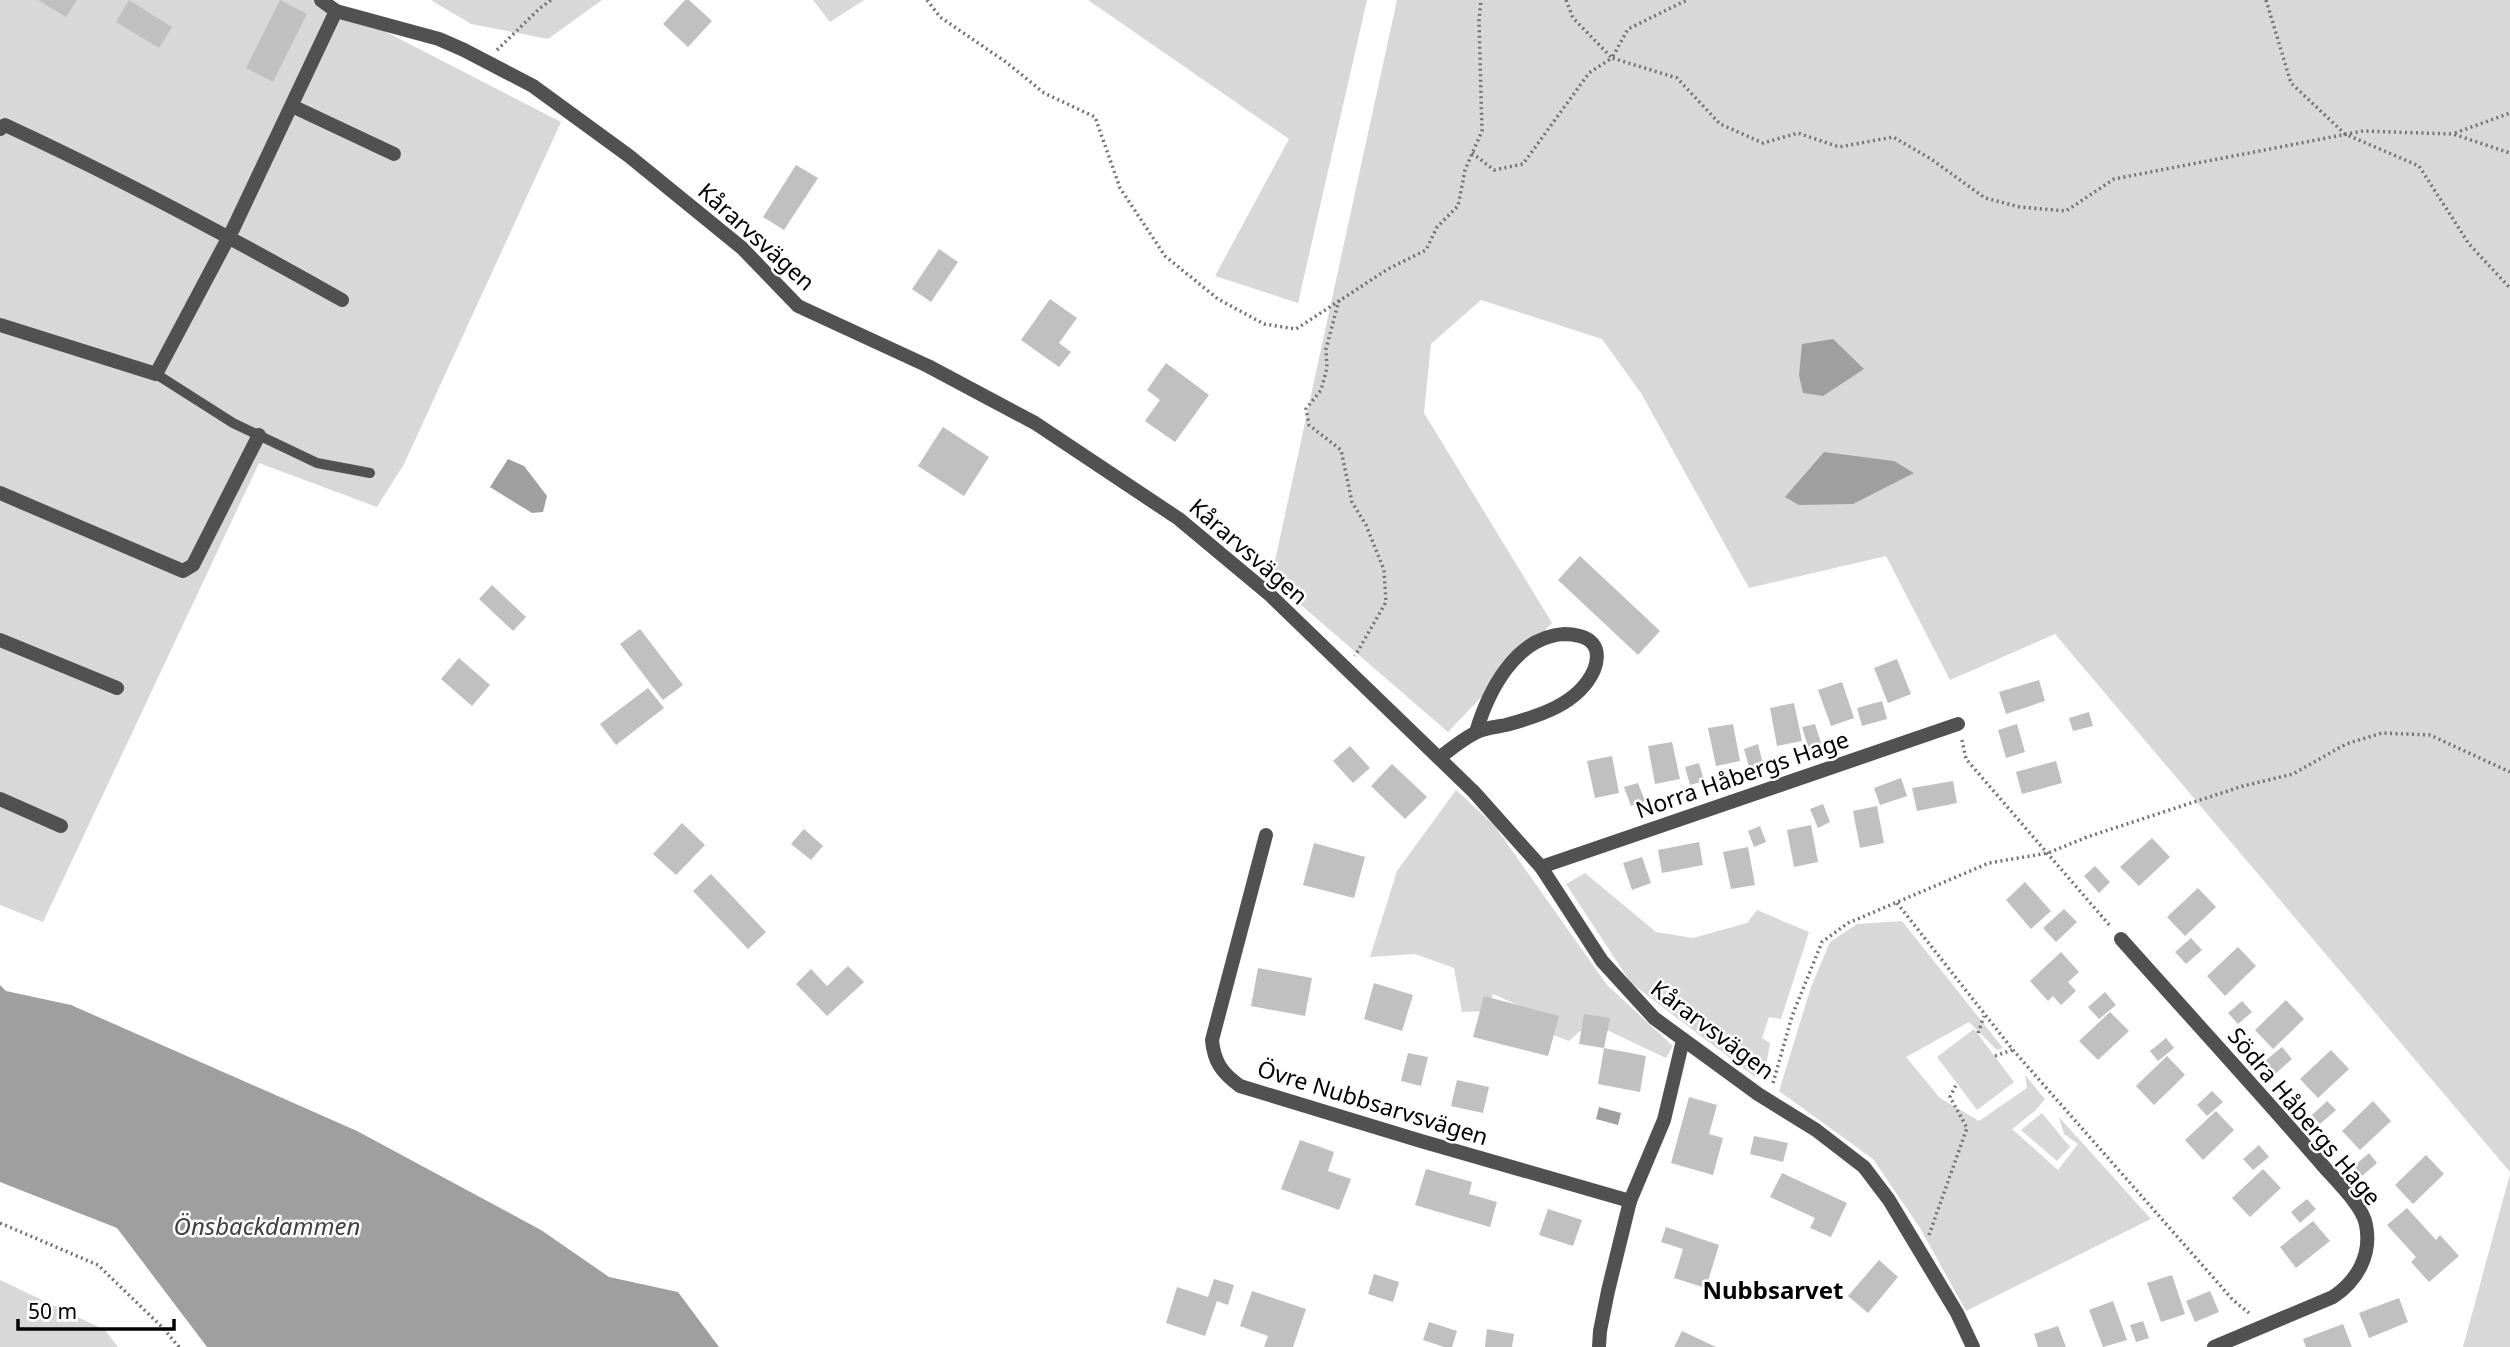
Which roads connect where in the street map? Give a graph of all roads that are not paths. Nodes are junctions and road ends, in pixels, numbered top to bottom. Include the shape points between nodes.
1 (321, 0) edge
2 (336, 11) junction
3 (292, 106) junction
4 (0, 129) edge
5 (394, 154) dead end
6 (229, 237) junction
7 (342, 300) dead end
8 (0, 325) edge
9 (156, 374) junction
10 (259, 435) junction
11 (370, 472) dead end
12 (0, 493) edge
13 (0, 640) edge
14 (117, 688) dead end
15 (1958, 724) road end
16 (1476, 732) junction
17 (1440, 757) junction
18 (0, 799) edge
19 (61, 826) dead end
20 (1266, 835) dead end
21 (1541, 867) junction
22 (2121, 939) road end
23 (1682, 1040) junction
24 (1630, 1201) junction
25 (1600, 1347) edge
26 (1973, 1347) edge
27 (2214, 1347) edge

1 - 2 street, Kårarvsvägen
2 - 3 street
2 - 17 street, Kårarvsvägen via 439,39 533,86 742,248 798,306 1035,422 1179,519 1269,594
3 - 5 street
3 - 6 street
4 - 6 street via 5,125 39,140
6 - 7 street
6 - 9 street
8 - 9 street
9 - 10 lane
10 - 11 lane via 317,463
10 - 12 street via 193,565 183,571
13 - 14 street
15 - 21 street, Norra Håbergs Hage
16 - 16 street via 1492,691 1524,651 1565,634 1593,644 1597,664 1590,679 1570,698 1544,714
16 - 17 street
17 - 21 street, Kårarvsvägen
18 - 19 street
20 - 24 street, Övre Nubbsarvsvägen via 1212,1040 1213,1056 1227,1077 1240,1086
21 - 23 street, Kårarvsvägen via 1602,961 1635,1000
22 - 27 street, Södra Håbergs Hage via 2301,1140 2366,1223 2363,1263 2345,1289
23 - 24 street via 1664,1120
23 - 26 street, Kårarvsvägen via 1864,1167 1889,1200
24 - 25 street

